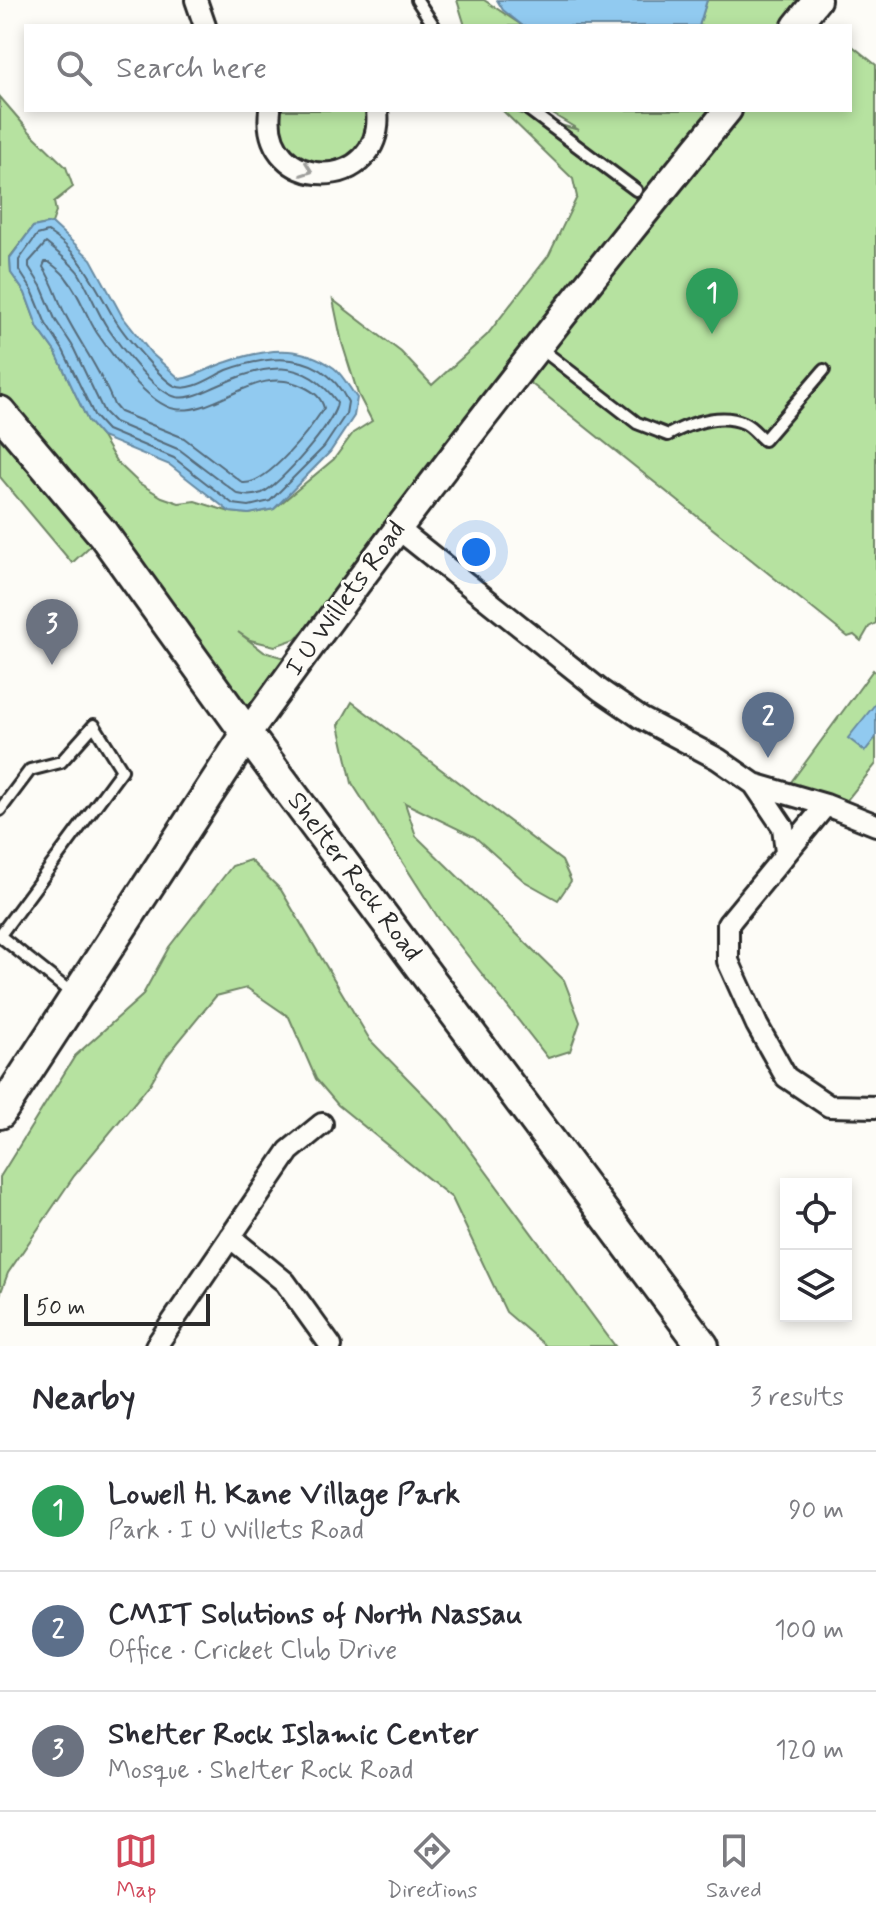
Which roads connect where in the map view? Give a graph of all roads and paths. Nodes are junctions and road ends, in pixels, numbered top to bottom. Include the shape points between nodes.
1 (196, 0) edge
2 (417, 0) edge
3 (817, 0) edge
4 (204, 24) edge
5 (433, 24) edge
6 (798, 24) edge
7 (377, 112) edge
8 (532, 112) edge
9 (726, 112) edge
10 (266, 114) edge
11 (636, 190) dead end
12 (538, 346) junction
13 (824, 370) dead end
14 (0, 412) edge
15 (397, 528) junction
16 (247, 734) junction
17 (754, 784) junction
18 (826, 805) junction
19 (0, 810) edge
20 (876, 825) edge
21 (786, 852) junction
22 (0, 935) edge
23 (76, 996) junction
24 (876, 1107) edge
25 (0, 1113) edge
26 (322, 1124) dead end
27 (230, 1237) junction
28 (156, 1346) edge
29 (331, 1346) edge
30 (703, 1346) edge

1 - 4 street
2 - 5 lane
3 - 6 street
10 -> 7 street via 271,136 288,162 320,174 337,173 366,155 375,140
8 - 11 lane
9 - 12 street, I U Willets Road
12 - 13 lane via 637,423 668,435 689,424 718,420 744,423 764,440
12 - 15 street, I U Willets Road
14 - 16 main road, Shelter Rock Road via 103,534
15 - 16 street, I U Willets Road
15 - 17 street via 622,706
16 - 23 main road, I U Willets Road
16 - 30 main road, Shelter Rock Road
17 - 18 street
17 - 21 street via 783,827
18 - 20 street
18 - 21 street
19 - 22 lane via 30,770 61,762 94,725 122,770
21 - 24 street via 728,924 728,961 786,1077 829,1106
22 - 23 lane
23 - 25 main road, I U Willets Road
26 - 27 street via 289,1151
27 - 28 street
27 - 29 street via 285,1282

